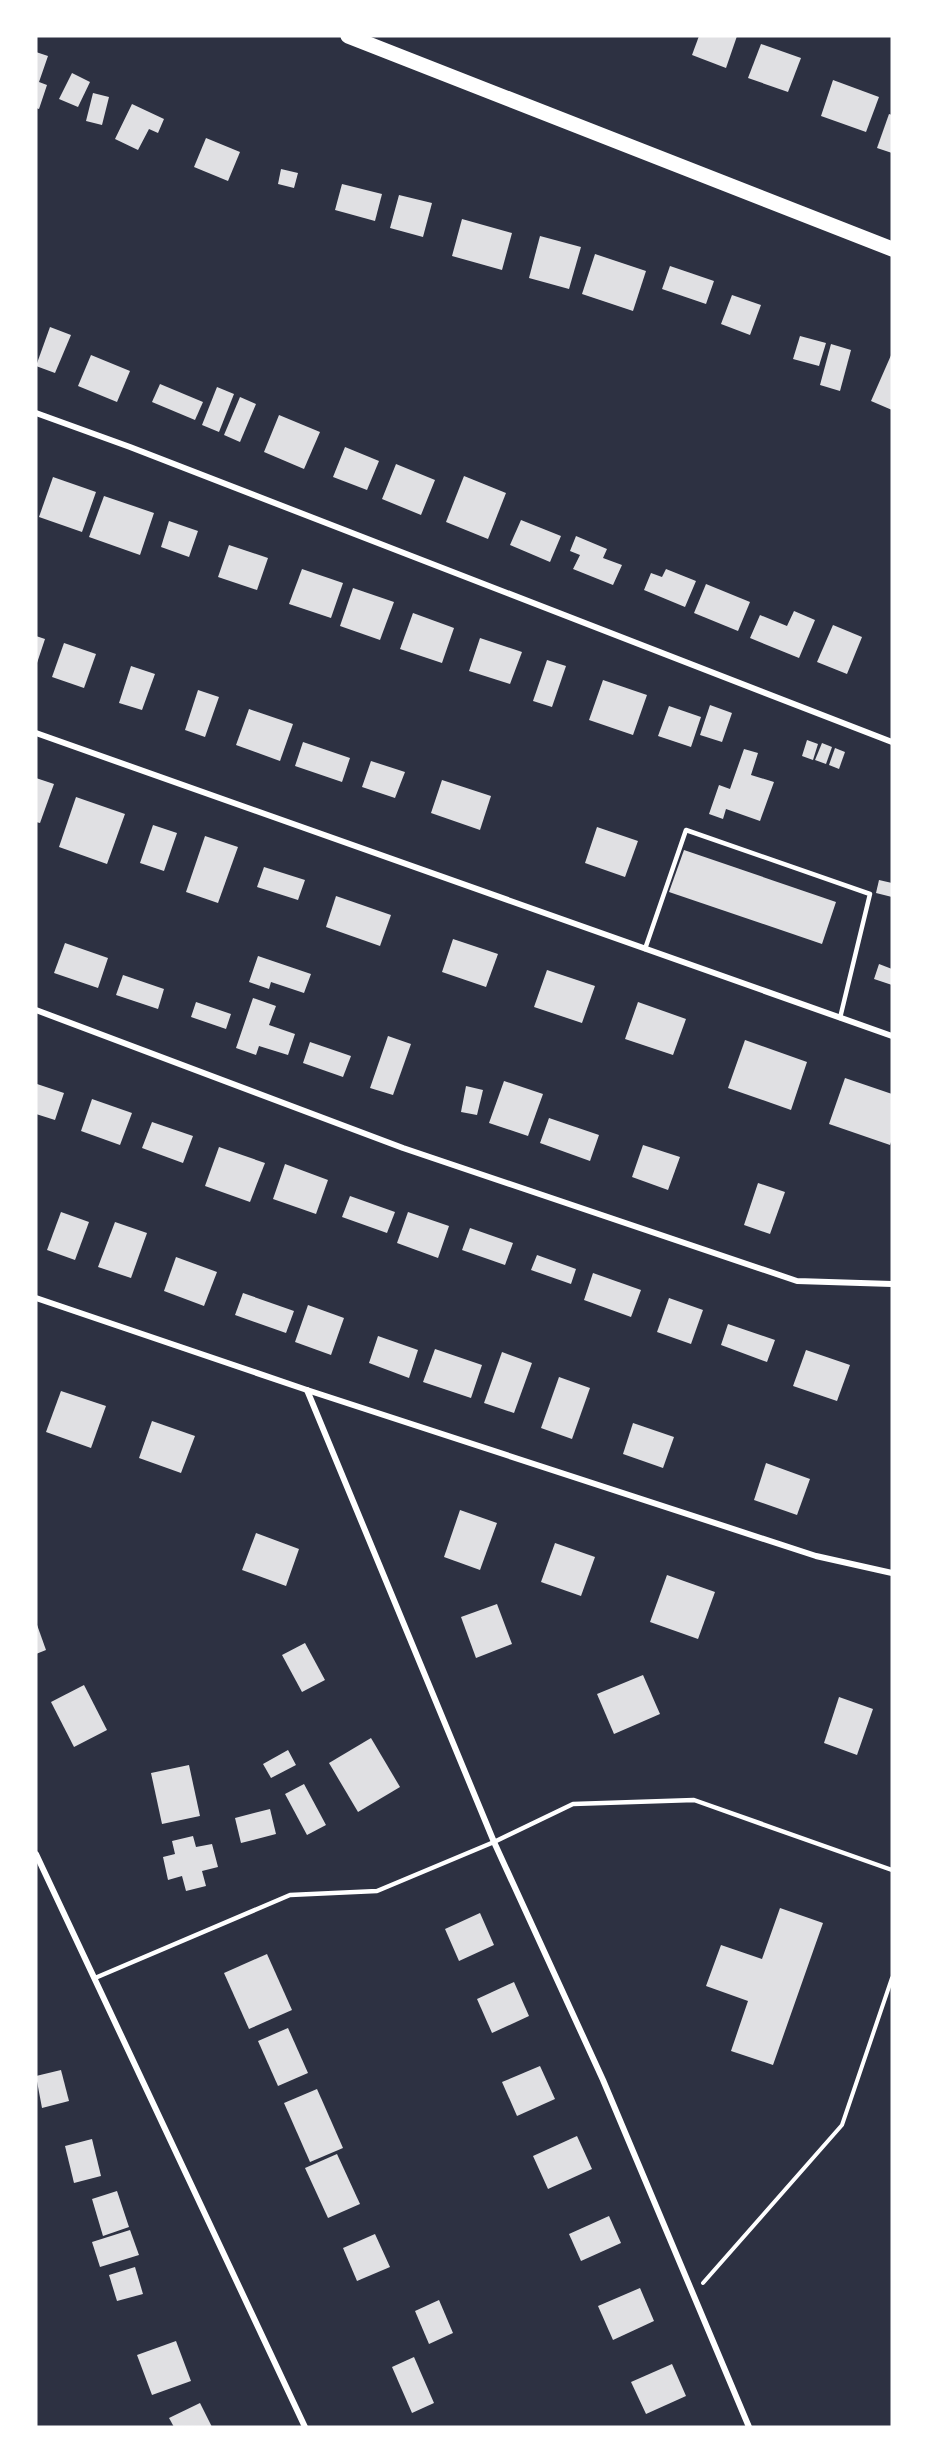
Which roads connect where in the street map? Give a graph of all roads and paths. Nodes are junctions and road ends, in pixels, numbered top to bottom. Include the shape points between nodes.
1 (348, 36) edge
2 (892, 249) edge
3 (36, 413) edge
4 (36, 733) edge
5 (892, 742) edge
6 (645, 949) junction
7 (36, 1010) edge
8 (840, 1018) junction
9 (892, 1036) edge
10 (892, 1284) edge
11 (36, 1298) edge
12 (308, 1390) junction
13 (892, 1573) edge
14 (494, 1842) junction
15 (36, 1854) edge
16 (892, 1870) edge
17 (95, 1978) junction
18 (892, 1978) edge
19 (693, 2294) junction
20 (305, 2427) edge
21 (749, 2427) edge

1 - 2 main road
3 - 5 street
4 - 6 street
6 - 8 street
6 - 8 lane via 686,830 870,894
7 - 10 street via 403,1148 796,1281
8 - 9 street
11 - 12 street
12 - 13 street via 816,1556
12 - 14 street
14 - 16 lane via 573,1804 694,1800
14 - 17 lane via 377,1891 290,1895
14 - 19 street via 603,2080
15 - 17 street
17 - 20 street
18 - 19 path via 842,2125
19 - 21 street

